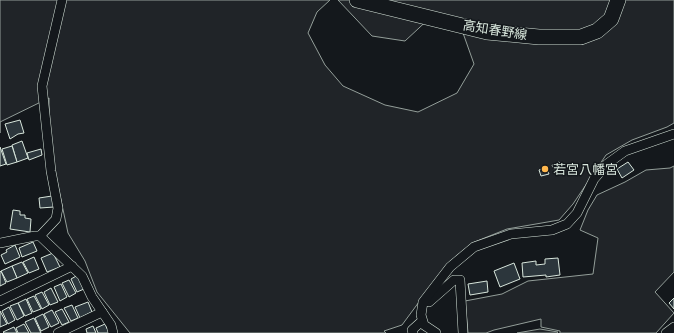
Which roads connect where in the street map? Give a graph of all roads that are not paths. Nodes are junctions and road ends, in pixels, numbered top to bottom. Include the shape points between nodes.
1 (62, 0) edge
2 (357, 0) edge
3 (618, 0) edge
4 (674, 134) edge
5 (40, 236) junction
6 (0, 243) edge
7 (72, 266) junction
8 (0, 301) edge
9 (422, 310) junction
10 (102, 312) junction
11 (422, 321) junction
12 (674, 327) edge
13 (58, 333) edge
14 (113, 333) edge
15 (413, 333) edge
16 (436, 333) edge
17 (463, 333) edge
18 (666, 333) edge

1 - 5 street via 42,86 51,171 58,208 56,219
2 - 3 main road, 高知春野線 via 487,32 540,37 581,37 598,31 611,19
4 - 9 street via 625,151 607,164 594,179 577,213 568,224 552,230 511,234 474,247 450,267 423,302
5 - 6 street
5 - 7 street
7 - 8 street
7 - 10 street via 82,276
9 - 11 street
9 - 17 street via 454,280 460,280
10 - 13 street
10 - 14 street
11 - 15 street via 412,330
11 - 16 street
12 - 18 street

